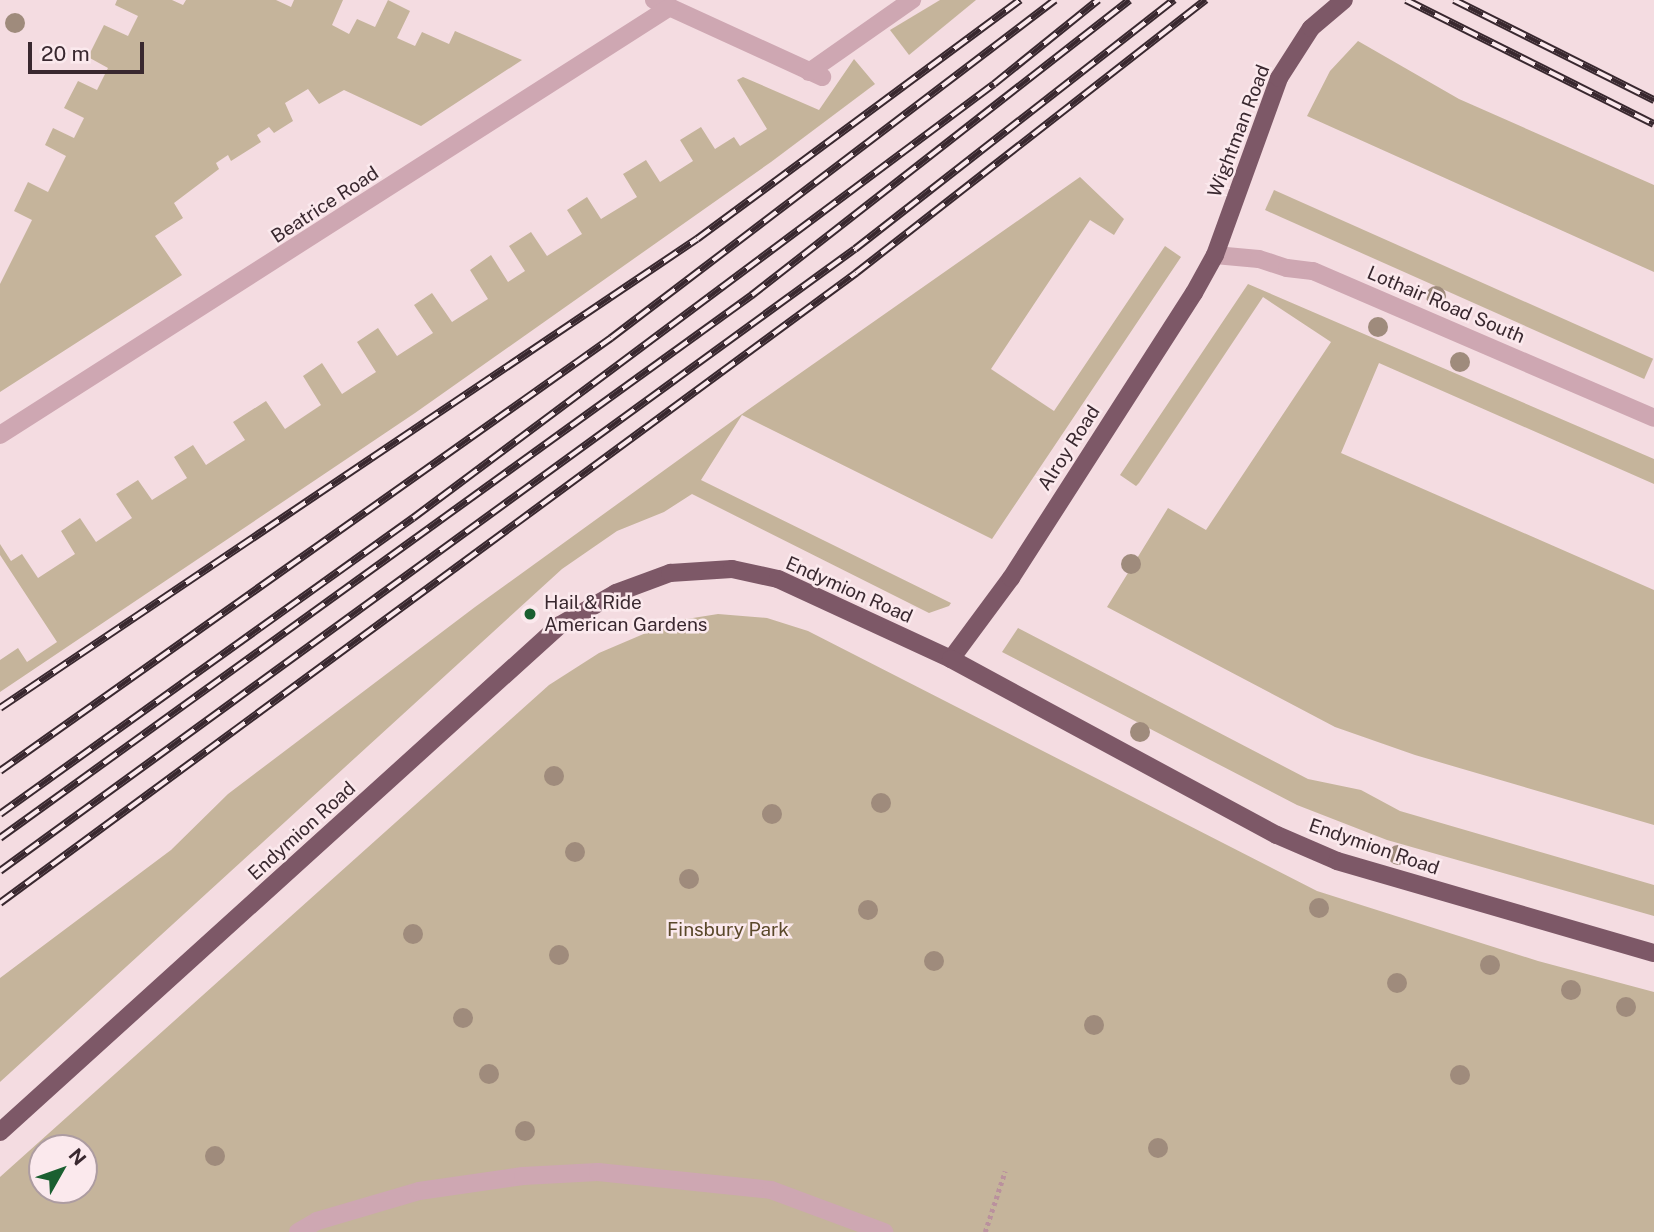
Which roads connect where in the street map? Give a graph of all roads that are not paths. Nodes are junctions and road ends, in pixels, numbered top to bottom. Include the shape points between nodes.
1 (912, 0) edge
2 (1344, 0) edge
3 (662, 4) edge
4 (1215, 256) junction
5 (1654, 418) edge
6 (0, 435) edge
7 (951, 659) junction
8 (1654, 953) edge
9 (0, 1132) edge
10 (298, 1232) edge
11 (884, 1232) edge

1 - 3 street via 816,74
2 - 4 main road, Wightman Road via 1311,28 1279,78
3 - 6 street, Beatrice Road
4 - 5 street, Lothair Road South via 1259,258 1313,271
4 - 7 main road, Alroy Road via 1011,578
7 - 8 main road, Endymion Road via 1276,835 1337,861
7 - 9 main road, Endymion Road via 778,579 732,569 670,573 616,593 560,625
10 - 11 street via 317,1221 419,1191 523,1176 598,1172 771,1190

